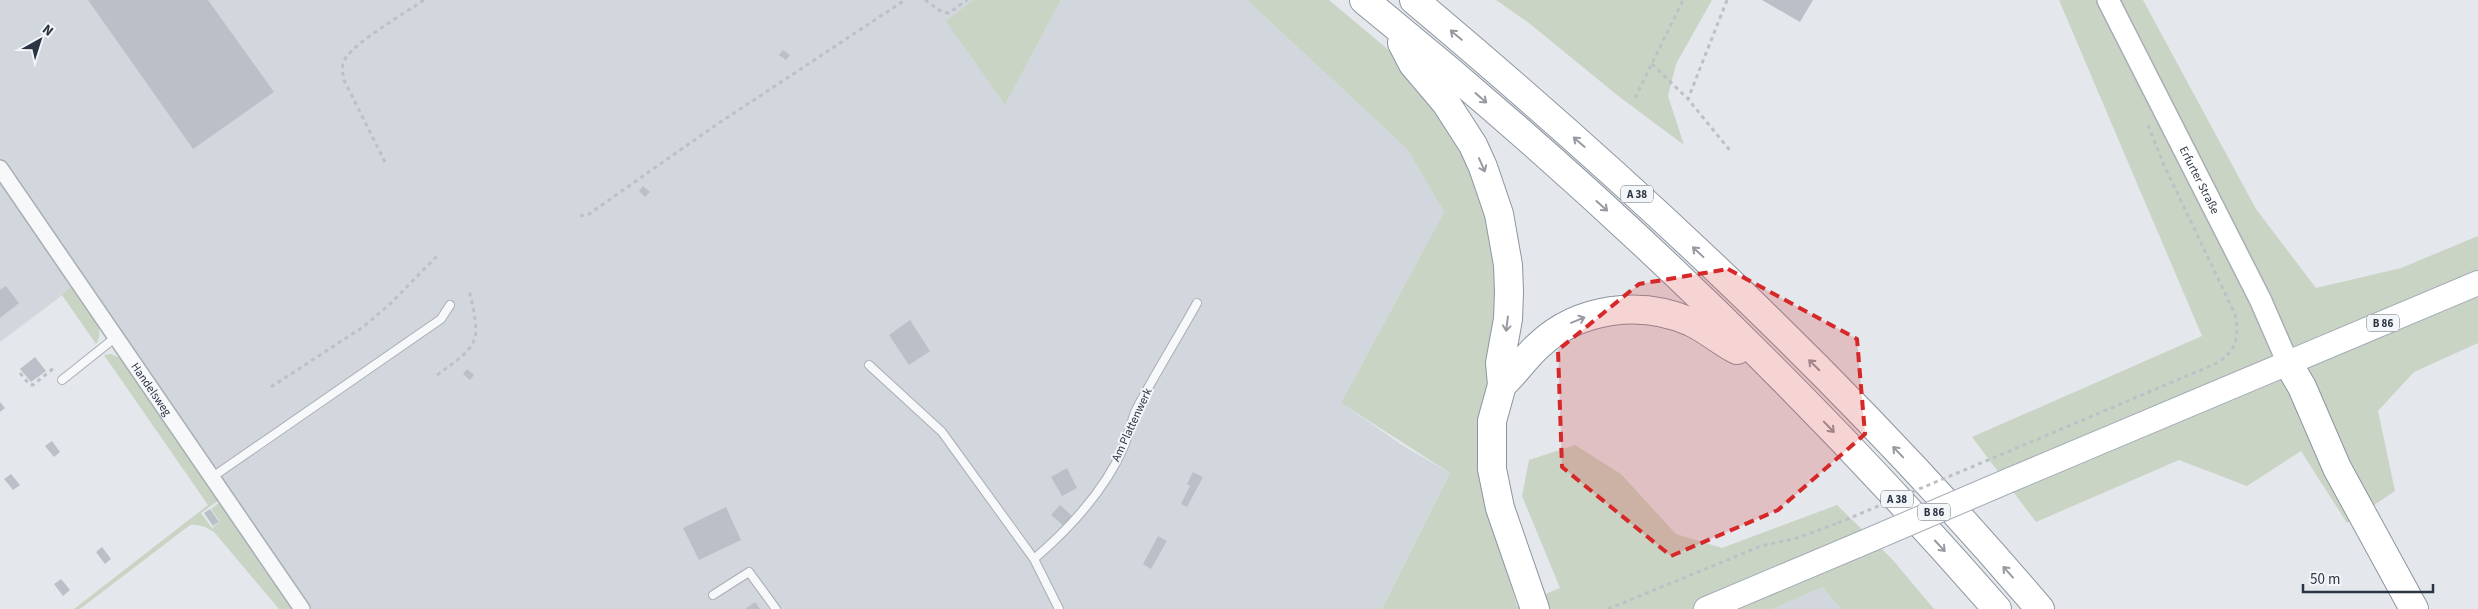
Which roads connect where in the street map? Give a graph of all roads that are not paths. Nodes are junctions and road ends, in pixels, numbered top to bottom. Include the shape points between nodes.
1 (1364, 0) edge
2 (1414, 0) edge
3 (2108, 0) edge
4 (1390, 22) junction
5 (0, 168) edge
6 (2478, 283) edge
7 (1197, 304) dead end
8 (450, 305) dead end
9 (116, 337) junction
10 (1767, 363) junction
11 (2288, 363) junction
12 (869, 366) dead end
13 (62, 380) dead end
14 (1502, 385) junction
15 (211, 478) junction
16 (1034, 559) junction
17 (713, 595) dead end
18 (1538, 606) edge
19 (302, 609) edge
20 (776, 609) edge
21 (1059, 609) edge
22 (1706, 609) edge
23 (1996, 609) edge
24 (2040, 609) edge
25 (2414, 609) edge

1 - 4 highway, A 38
24 -> 2 highway, A 38 via 1910,464 1741,292 1622,180
3 - 11 main road, Erfurter Straße via 2253,285
4 -> 10 highway, A 38 via 1633,234
4 -> 14 highway via 1414,64 1460,123 1492,190 1508,265 1508,320 1500,363
5 - 9 street, Handelsweg
6 - 11 main road, B 86
7 - 16 lane, Am Plattenwerk via 1135,412 1124,447 1107,477 1076,519
8 - 15 lane via 441,319
9 - 13 lane
9 - 15 street, Handelsweg
14 -> 10 highway via 1539,345 1554,334 1587,317 1623,310 1677,316 1726,345
10 -> 23 highway, A 38
11 - 22 main road, B 86, bridge
11 - 25 highway via 2338,468
12 - 16 lane via 942,432
14 - 18 highway via 1492,421 1492,469 1503,515
15 - 19 street, Handelsweg
16 - 21 lane
17 - 20 lane via 749,572

